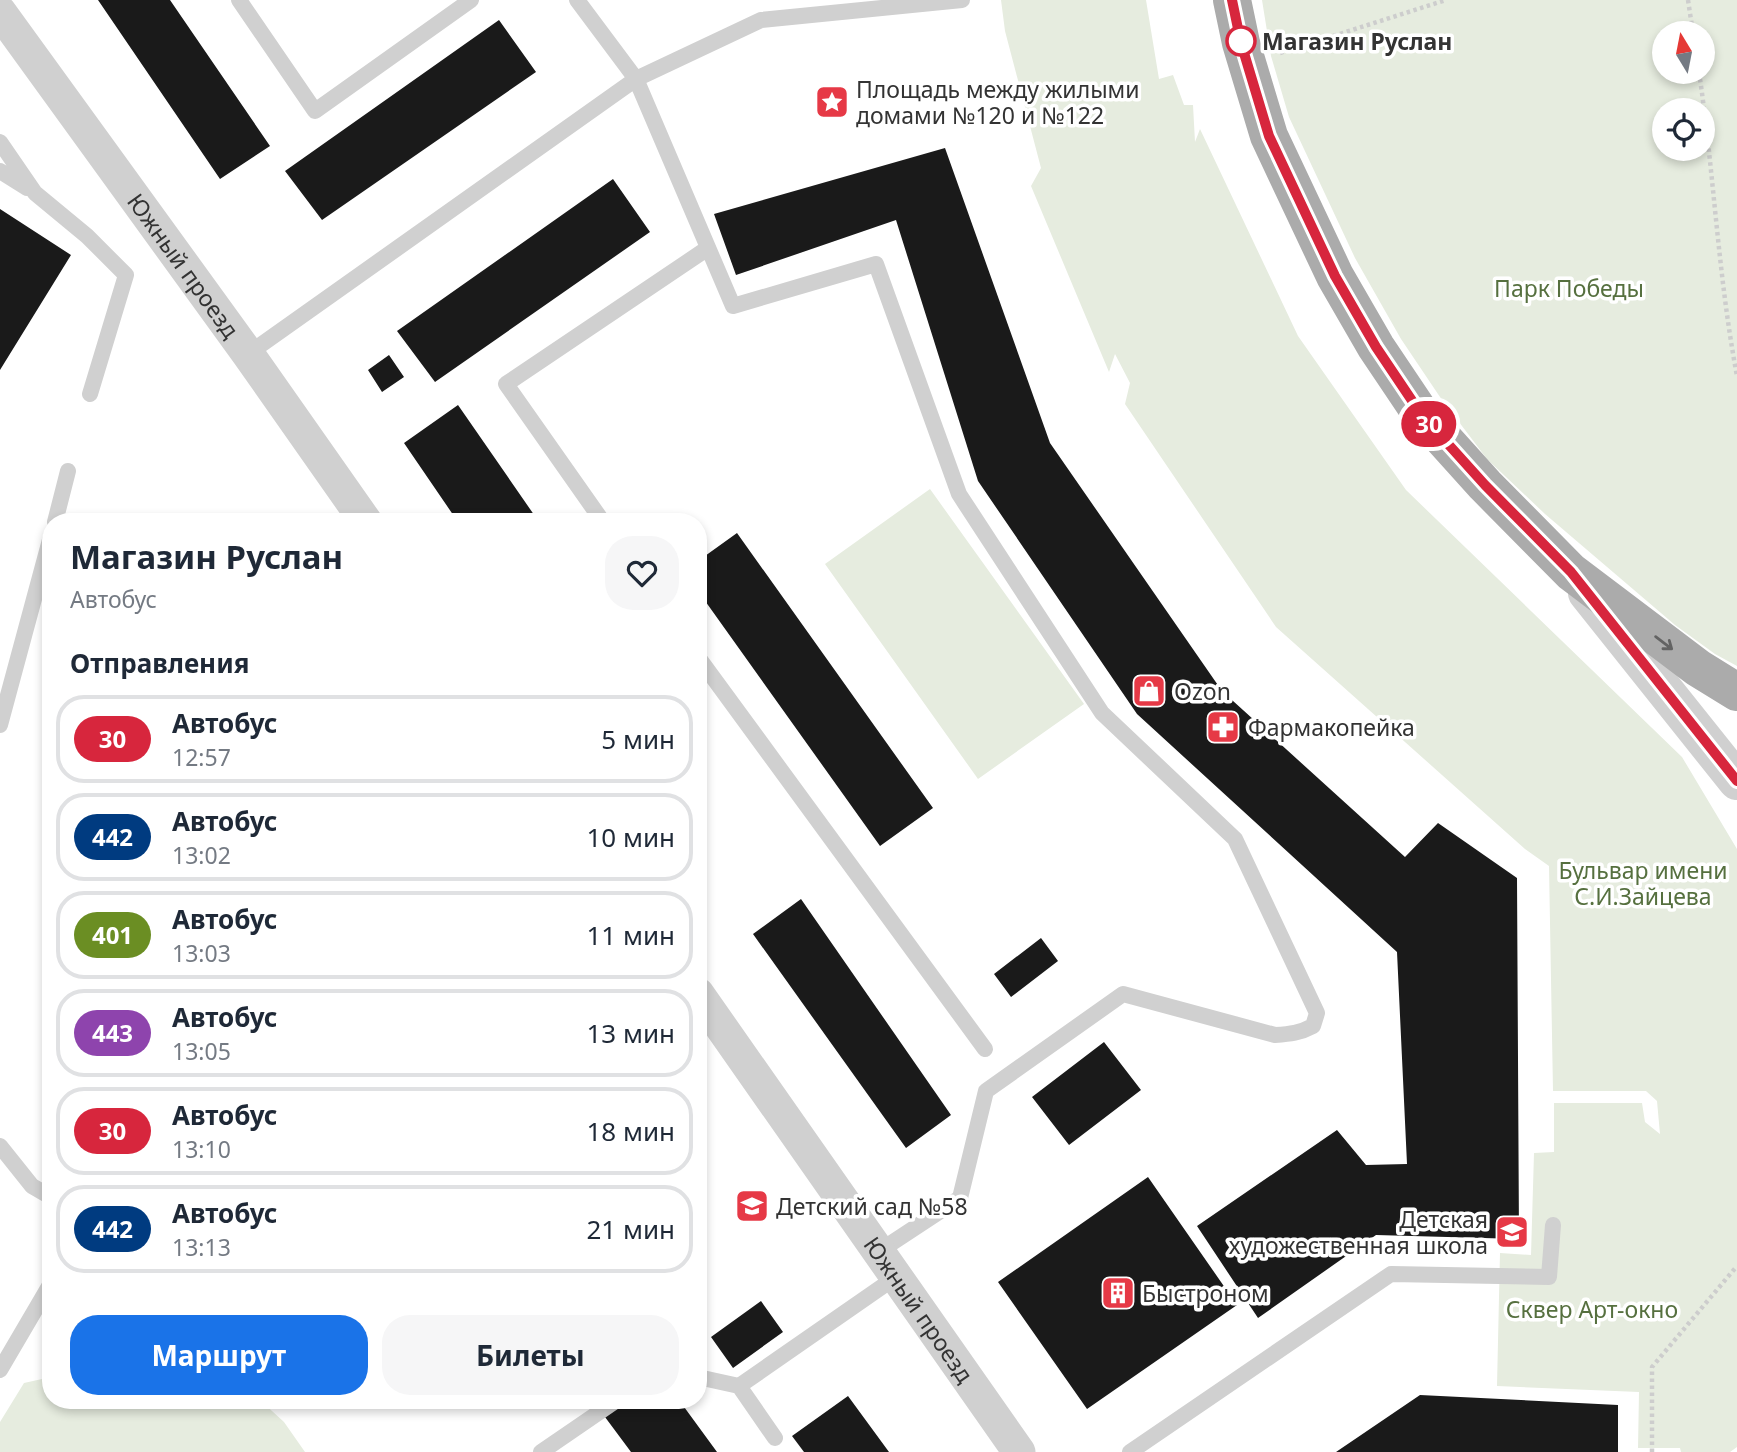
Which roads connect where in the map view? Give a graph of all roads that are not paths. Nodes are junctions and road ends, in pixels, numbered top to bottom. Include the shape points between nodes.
1 (239, 0) edge
2 (471, 0) edge
3 (577, 0) edge
4 (962, 0) edge
5 (1232, 0) edge
6 (0, 12) edge
7 (636, 79) junction
8 (0, 142) edge
9 (0, 171) edge
10 (35, 193) junction
11 (708, 248) junction
12 (248, 354) junction
13 (90, 394) dead end
14 (68, 471) dead end
15 (57, 513) edge
16 (360, 513) edge
17 (597, 513) edge
18 (42, 569) edge
19 (1571, 572) junction
20 (707, 669) edge
21 (1737, 692) edge
22 (0, 725) edge
23 (1737, 781) edge
24 (707, 1007) edge
25 (985, 1049) dead end
26 (0, 1146) edge
27 (42, 1192) edge
28 (1553, 1225) dead end
29 (887, 1264) junction
30 (42, 1298) edge
31 (0, 1370) edge
32 (707, 1379) edge
33 (739, 1386) junction
34 (604, 1409) edge
35 (775, 1438) dead end
36 (541, 1452) edge
37 (1019, 1452) edge
38 (1130, 1452) edge

1 - 2 lane via 315,111
3 - 7 lane
4 - 7 lane via 761,20
5 - 19 main road via 1269,136 1335,276 1376,347 1421,414
6 - 12 street, Южный проезд
7 - 11 lane
7 - 12 lane
8 - 10 lane
9 - 10 lane
10 - 13 lane via 126,275
11 - 17 lane via 506,384
11 - 29 lane via 733,306 876,264 959,494 1102,713 1235,839 1317,1013 1313,1026 1306,1030 1275,1035 1123,993 986,1091 960,1198
12 - 16 street, Южный проезд
14 - 15 lane
18 - 22 lane
19 -> 21 main road
19 - 23 street
20 - 25 lane
24 - 29 street, Южный проезд
26 - 27 lane
28 - 38 lane via 1549,1278 1391,1274
29 - 33 lane
29 - 37 street, Южный проезд
30 - 31 lane
32 - 33 lane
33 - 35 lane
34 - 36 lane

